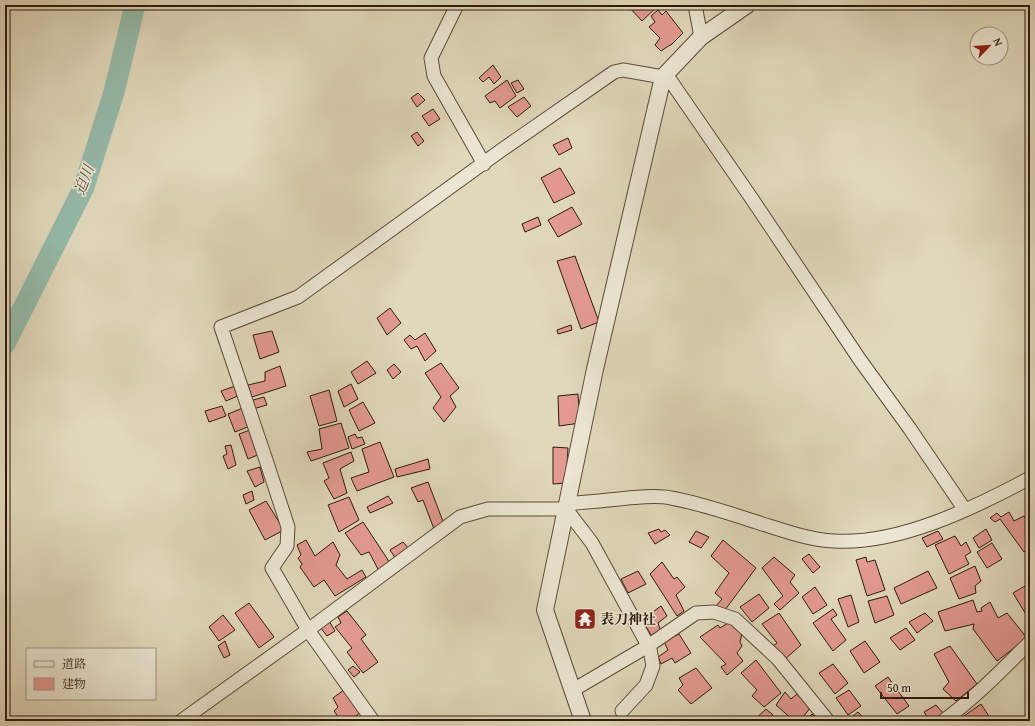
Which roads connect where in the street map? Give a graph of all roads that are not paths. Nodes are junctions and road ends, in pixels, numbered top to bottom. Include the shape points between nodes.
1 (457, 5) edge
2 (695, 5) edge
3 (747, 5) edge
4 (701, 37) junction
5 (663, 77) junction
6 (484, 164) junction
7 (1030, 478) edge
8 (566, 509) junction
9 (965, 510) junction
10 (308, 630) junction
11 (1030, 642) edge
12 (648, 646) junction
13 (573, 690) junction
14 (622, 711) dead end
15 (181, 721) edge
16 (373, 721) edge
17 (583, 721) edge
18 (828, 721) edge
19 (943, 721) edge

1 - 6 street via 431,58 434,76
2 - 4 street
3 - 4 street
4 - 5 street
5 - 6 street via 623,70 614,72
5 - 8 street via 595,369
5 - 9 street via 670,80
6 - 10 street via 298,297 221,327 288,527 287,546 272,568
7 - 9 street
8 - 9 street via 574,503 648,497 670,498 818,540 853,542 888,537
8 - 10 street via 488,509 460,517
8 - 12 street via 592,543
8 - 13 street via 545,610
10 - 15 street
10 - 16 street
11 - 19 street via 996,677
12 - 13 street
12 - 14 street via 653,666 646,685
12 - 18 street via 696,613 714,612 735,619 778,659
13 - 17 street

